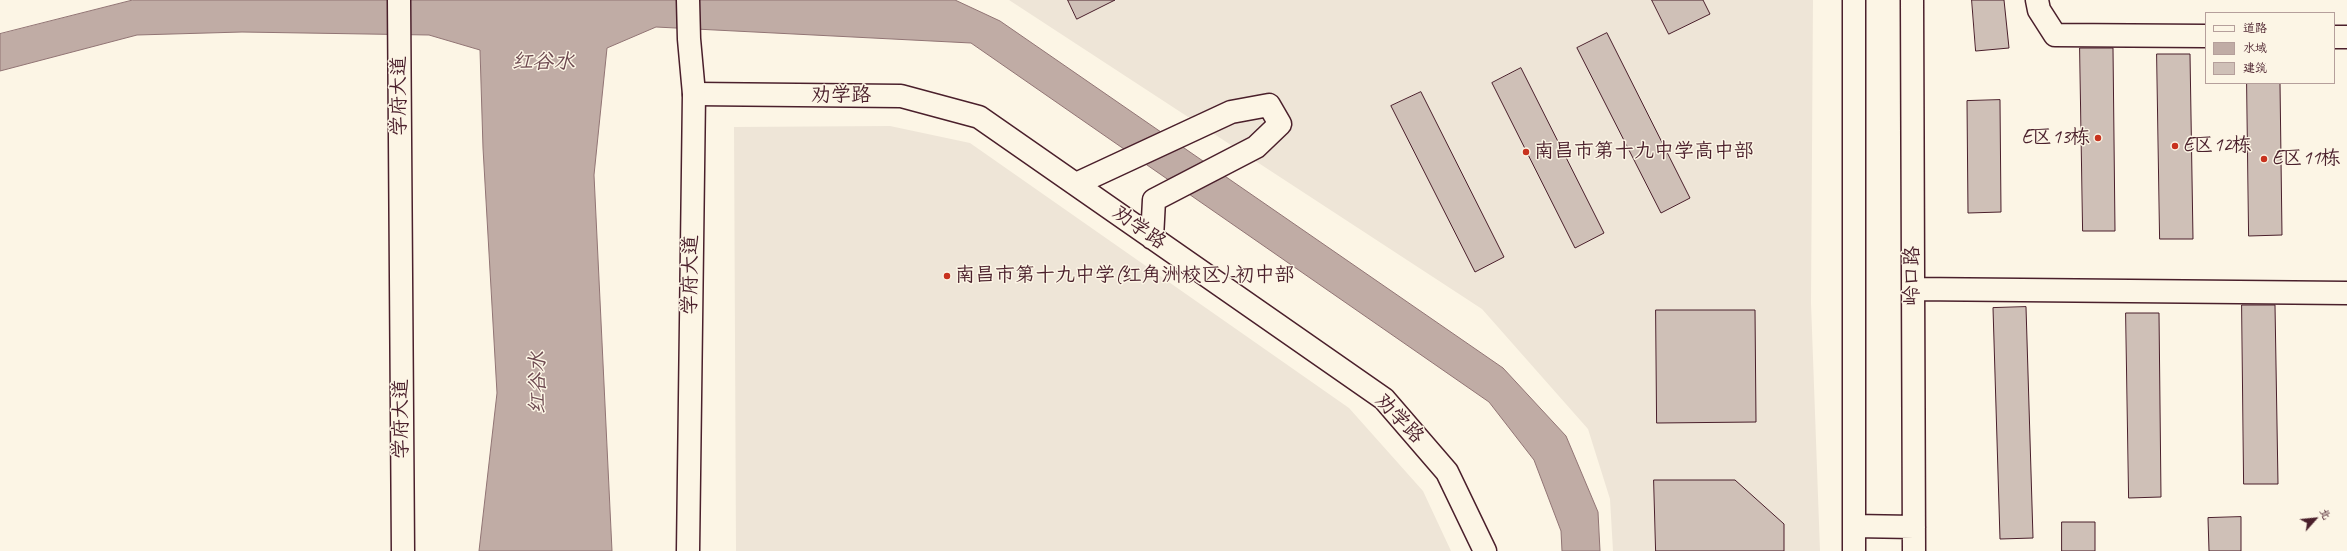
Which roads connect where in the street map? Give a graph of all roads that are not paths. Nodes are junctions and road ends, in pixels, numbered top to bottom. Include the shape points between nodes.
1 (399, 0) edge
2 (688, 0) edge
3 (1854, 0) edge
4 (1912, 0) edge
5 (2037, 0) edge
6 (2205, 36) edge
7 (2335, 36) edge
8 (2347, 37) edge
9 (694, 94) junction
10 (1083, 181) junction
11 (1152, 238) junction
12 (1913, 289) junction
13 (2347, 293) edge
14 (1854, 526) junction
15 (1914, 527) junction
16 (403, 551) edge
17 (688, 551) edge
18 (1485, 551) edge
19 (1854, 551) edge
20 (1914, 551) edge

1 - 16 street, 学府大道
2 - 9 street, 学府大道
3 - 14 street
4 - 12 street, 岭口路
5 - 6 street via 2039,10 2055,35
7 - 8 street
9 - 10 street, 劝学路 via 901,96 979,117
9 - 17 street, 学府大道
10 - 11 street, 劝学路
10 - 11 street via 1231,112 1269,105 1280,124 1256,147 1154,200
11 - 18 street, 劝学路 via 1384,399 1447,472
12 - 13 street
12 - 15 street, 岭口路
14 - 15 street
14 - 19 street
15 - 20 street, 岭口路

